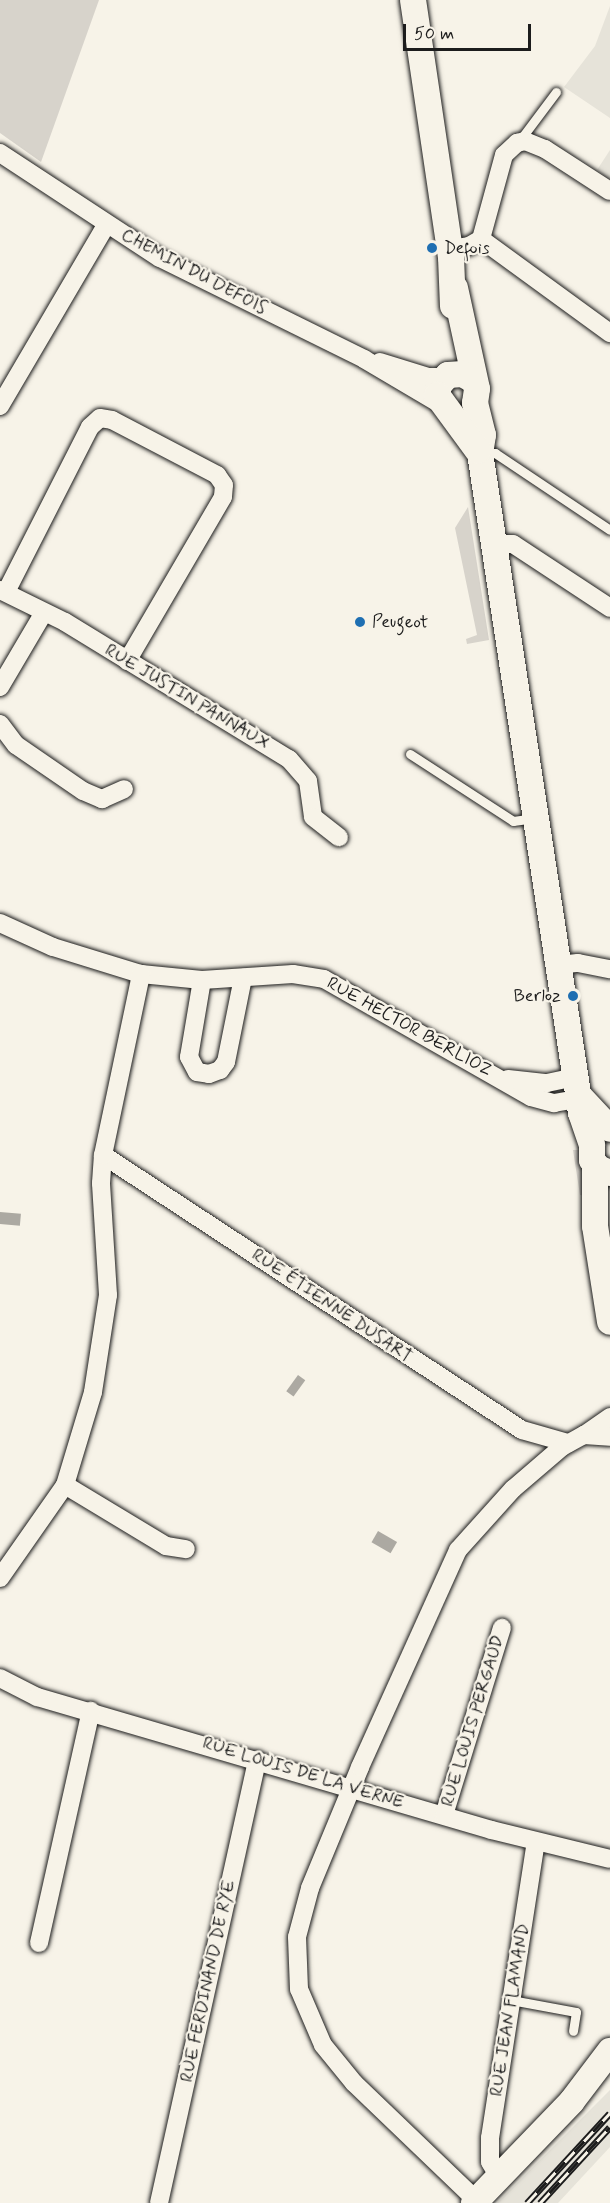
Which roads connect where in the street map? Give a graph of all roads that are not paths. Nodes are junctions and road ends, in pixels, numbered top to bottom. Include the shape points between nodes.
1 (413, 0) edge
2 (556, 92) dead end
3 (517, 143) junction
4 (0, 153) edge
5 (610, 191) edge
6 (106, 225) junction
7 (481, 239) junction
8 (450, 249) junction
9 (610, 333) edge
10 (364, 359) junction
11 (457, 392) junction
12 (0, 406) edge
13 (480, 453) junction
14 (610, 530) edge
15 (496, 544) junction
16 (4, 590) edge
17 (610, 608) edge
18 (43, 614) junction
19 (127, 661) junction
20 (0, 687) edge
21 (0, 724) edge
22 (411, 754) dead end
23 (124, 789) dead end
24 (536, 818) junction
25 (339, 837) dead end
26 (0, 922) edge
27 (558, 965) junction
28 (610, 969) edge
29 (141, 974) junction
30 (243, 978) junction
31 (202, 980) junction
32 (578, 1087) junction
33 (603, 1149) edge
34 (102, 1155) junction
35 (610, 1197) edge
36 (600, 1248) junction
37 (610, 1322) edge
38 (610, 1417) edge
39 (610, 1437) edge
40 (576, 1439) junction
41 (65, 1485) junction
42 (186, 1549) dead end
43 (0, 1578) edge
44 (502, 1628) dead end
45 (0, 1678) edge
46 (91, 1711) junction
47 (257, 1760) junction
48 (352, 1788) junction
49 (444, 1815) junction
50 (536, 1842) junction
51 (610, 1859) edge
52 (39, 1943) dead end
53 (511, 2000) junction
54 (573, 2031) dead end
55 (610, 2051) edge
56 (499, 2177) junction
57 (475, 2202) edge
58 (159, 2203) edge

1 - 8 main road
2 - 3 lane
3 - 5 street via 525,141 545,149
3 - 7 street via 504,155
4 - 6 street, CHEMIN DU DEFOIS
6 - 10 street, CHEMIN DU DEFOIS via 223,291
6 - 12 street
7 - 8 street
7 - 9 street
8 - 11 main road via 461,303
10 - 11 street, CHEMIN DU DEFOIS
10 - 11 street, CHEMIN DU DEFOIS
11 - 13 main road
13 - 14 lane via 495,453
13 - 15 main road
15 - 17 street via 513,544
15 - 24 main road
16 - 18 street, RUE JUSTIN PANNAUX
16 - 19 street via 90,427 100,418 112,420 217,475 224,486 223,497
18 - 19 street, RUE JUSTIN PANNAUX via 65,622
18 - 20 street
19 - 25 street, RUE JUSTIN PANNAUX via 296,765 308,781 313,817
21 - 23 street via 15,745 83,791 102,799
22 - 24 lane via 513,821
24 - 27 main road
26 - 29 street, RUE HECTOR BERLIOZ via 53,947
27 - 28 street via 578,963
27 - 32 main road
29 - 31 street, RUE HECTOR BERLIOZ
29 - 34 street
30 - 31 street, RUE HECTOR BERLIOZ
30 - 31 street via 226,1062 220,1070 209,1074 197,1072 189,1058
30 - 32 street, RUE HECTOR BERLIOZ via 310,975 331,981 544,1102 562,1103
32 - 33 main road via 581,1113
33 - 36 main road via 595,1226
34 - 40 street, RUE ÉTIENNE DUSART via 522,1430
34 - 41 street via 106,1318 93,1392
35 - 36 main road
36 - 37 main road
38 - 40 street
39 - 40 street, RUE ÉTIENNE DUSART
40 - 48 street via 513,1489 458,1550
41 - 42 street via 166,1546
41 - 43 street
44 - 49 street, RUE LOUIS PERGAUD
45 - 46 street, RUE LOUIS DE LA VERNE via 24,1692
46 - 47 street, RUE LOUIS DE LA VERNE
46 - 52 street
47 - 48 street, RUE LOUIS DE LA VERNE
47 - 58 street, RUE FERDINAND DE RYE
48 - 49 street, RUE LOUIS DE LA VERNE
48 - 57 street via 301,1915 296,1962 302,2000 312,2026 336,2062
49 - 50 street, RUE LOUIS DE LA VERNE
50 - 51 street, RUE LOUIS DE LA VERNE
50 - 53 street, RUE JEAN FLAMAND
53 - 54 lane via 576,2012
53 - 56 street, RUE JEAN FLAMAND via 489,2149 490,2162
55 - 56 main road via 572,2101
56 - 57 main road

